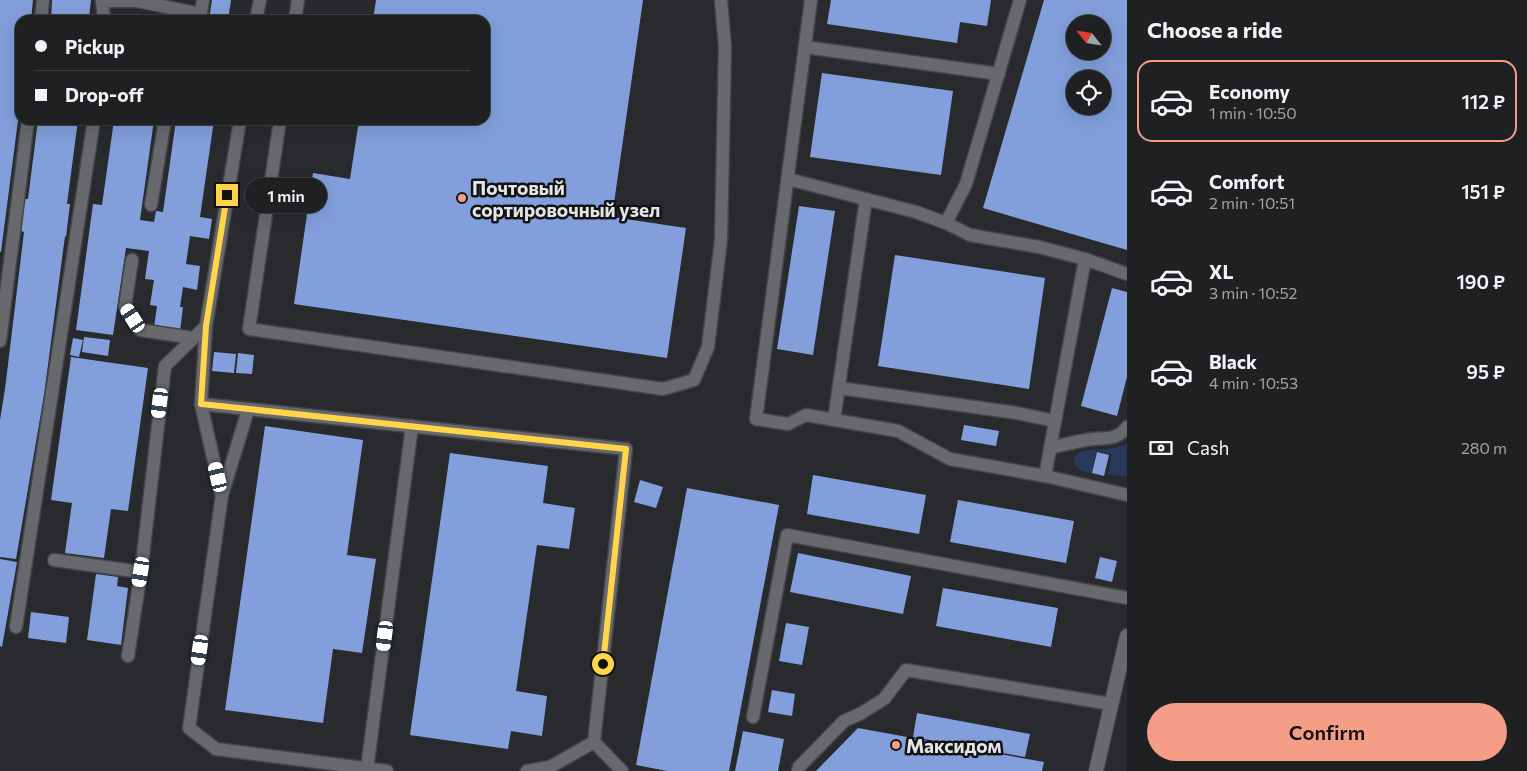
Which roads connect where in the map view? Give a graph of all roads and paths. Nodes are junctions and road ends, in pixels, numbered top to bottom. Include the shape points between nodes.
1 (43, 0) edge
2 (102, 0) edge
3 (203, 0) edge
4 (260, 0) edge
5 (298, 0) edge
6 (721, 0) edge
7 (811, 0) edge
8 (1020, 0) edge
9 (160, 2) edge
10 (41, 15) edge
11 (104, 15) edge
12 (181, 15) edge
13 (257, 15) edge
14 (296, 15) edge
15 (805, 47) junction
16 (999, 74) junction
17 (27, 125) edge
18 (93, 125) edge
19 (163, 125) edge
20 (239, 125) edge
21 (279, 125) edge
22 (788, 179) junction
23 (866, 199) junction
24 (151, 206) dead end
25 (946, 223) junction
26 (1085, 259) junction
27 (132, 260) dead end
28 (1127, 274) edge
29 (206, 326) junction
30 (193, 338) junction
31 (0, 341) edge
32 (839, 388) junction
33 (201, 404) junction
34 (248, 410) junction
35 (834, 420) junction
36 (1055, 421) junction
37 (412, 426) junction
38 (1127, 427) edge
39 (1050, 448) junction
40 (1044, 476) junction
41 (222, 495) junction
42 (1127, 495) edge
43 (54, 560) dead end
44 (141, 572) junction
45 (1127, 598) edge
46 (16, 628) dead end
47 (1127, 636) edge
48 (128, 656) dead end
49 (1111, 704) junction
50 (753, 717) dead end
51 (594, 742) junction
52 (367, 769) junction
53 (388, 771) edge
54 (527, 771) edge
55 (622, 771) edge
56 (798, 771) edge
57 (1096, 771) edge

1 - 10 lane
2 - 9 lane
2 - 11 lane
3 - 12 lane via 201,14
4 - 13 lane
5 - 14 lane
6 - 21 lane via 725,47 721,240 708,347 694,380 663,389 249,329
7 - 15 lane
8 - 16 lane
9 - 12 lane
15 - 16 lane
15 - 22 lane
16 - 25 lane via 966,184
17 - 31 lane
18 - 46 lane
19 - 24 lane
20 - 29 lane
22 - 23 lane
22 - 35 lane via 756,420 788,424 806,415
23 - 25 lane
23 - 32 lane
25 - 26 lane via 970,235
26 - 28 lane
26 - 36 lane
27 - 30 lane via 125,307 140,330
29 - 30 lane
29 - 33 lane
30 - 44 lane via 165,366
32 - 35 lane
32 - 36 lane
33 - 34 lane
33 - 41 lane
34 - 37 lane
34 - 41 lane
35 - 40 lane via 898,431 950,460
36 - 39 lane
37 - 51 lane via 626,449
37 - 52 lane
38 - 39 lane via 1122,434 1109,438 1088,439
39 - 40 lane
40 - 42 lane
41 - 52 lane via 189,728 216,749
43 - 44 lane
44 - 48 lane
45 - 50 lane via 787,535
47 - 49 street
49 - 56 lane via 906,670 884,699 844,721
49 - 57 street
51 - 54 lane via 550,767
51 - 55 lane
52 - 53 lane

